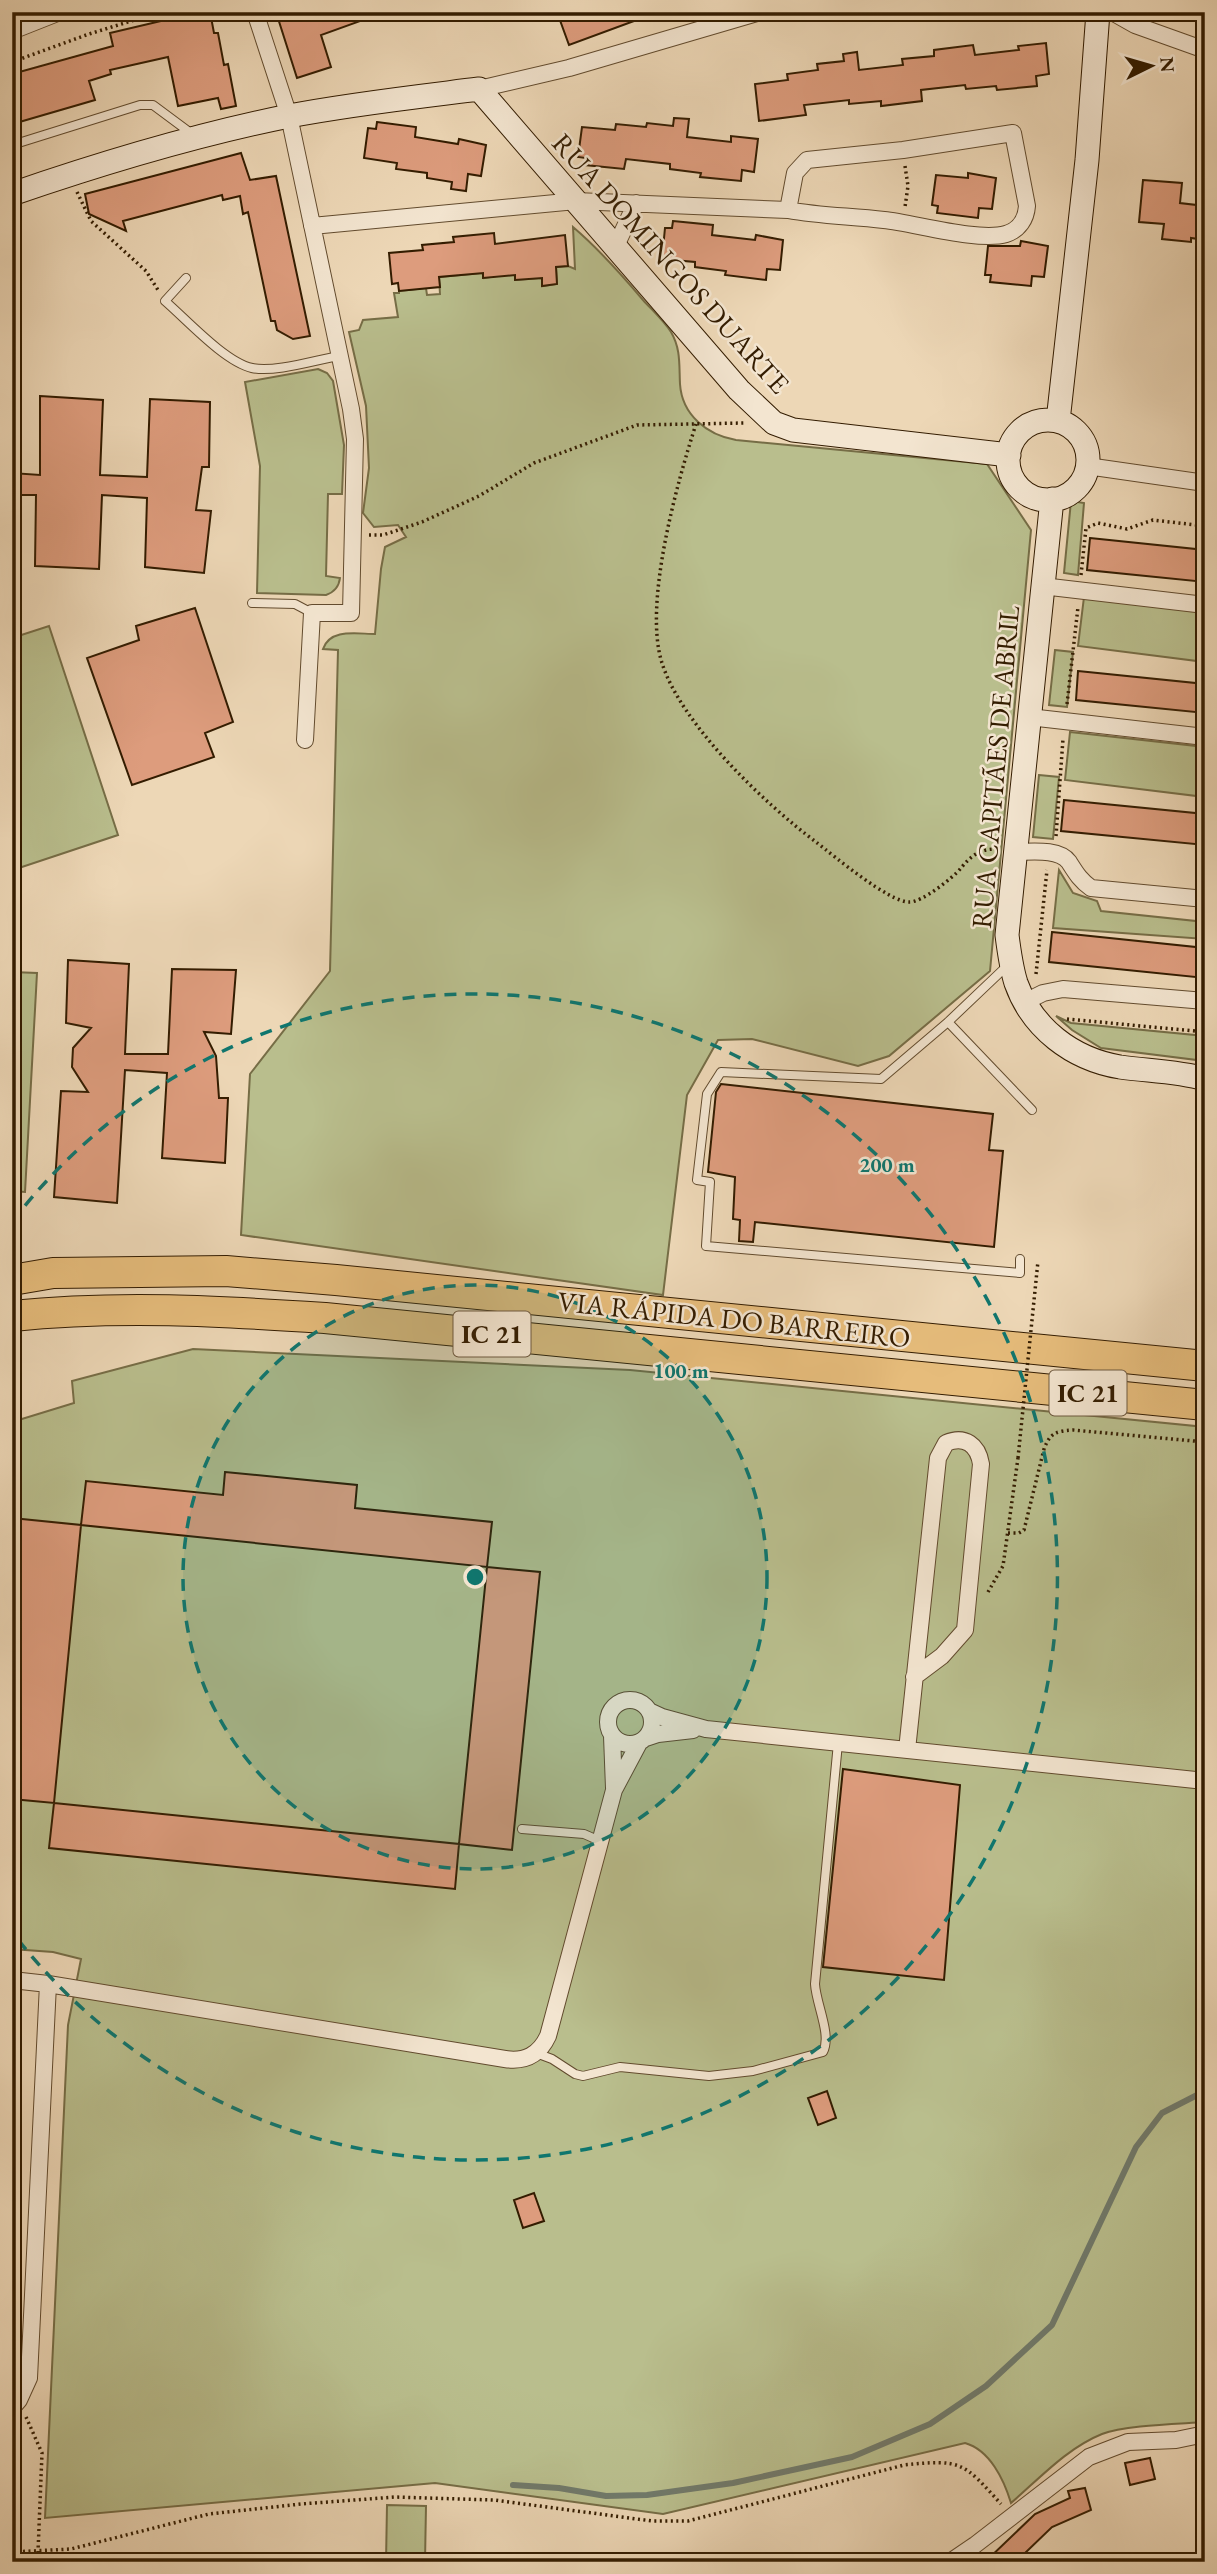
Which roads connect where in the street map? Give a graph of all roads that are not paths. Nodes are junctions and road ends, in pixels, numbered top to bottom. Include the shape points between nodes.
1 (60, 12) edge
2 (256, 12) edge
3 (760, 12) edge
4 (1098, 12) edge
5 (1112, 12) edge
6 (12, 31) edge
7 (1205, 50) edge
8 (479, 89) junction
9 (289, 117) junction
10 (197, 138) junction
11 (12, 145) edge
12 (12, 194) edge
13 (576, 201) junction
14 (636, 203) junction
15 (788, 211) junction
16 (312, 226) junction
17 (615, 248) junction
18 (186, 278) dead end
19 (339, 356) junction
20 (1058, 421) junction
21 (1009, 455) junction
22 (1087, 466) junction
23 (1205, 483) edge
24 (1052, 499) junction
25 (1042, 586) junction
26 (252, 603) dead end
27 (1205, 605) edge
28 (312, 613) junction
29 (1029, 717) junction
30 (1205, 737) edge
31 (306, 740) dead end
32 (1015, 852) junction
33 (1205, 898) edge
34 (1011, 963) junction
35 (1205, 1001) edge
36 (1025, 1002) junction
37 (948, 1022) junction
38 (1205, 1079) edge
39 (1032, 1110) dead end
40 (1020, 1259) dead end
41 (12, 1268) edge
42 (53, 1273) junction
43 (12, 1280) edge
44 (48, 1313) junction
45 (12, 1316) edge
46 (12, 1324) edge
47 (1202, 1365) edge
48 (1205, 1405) edge
49 (914, 1677) junction
50 (649, 1711) junction
51 (706, 1729) junction
52 (612, 1736) junction
53 (643, 1740) junction
54 (838, 1743) junction
55 (907, 1750) junction
56 (1205, 1781) edge
57 (614, 1790) junction
58 (522, 1829) dead end
59 (600, 1841) junction
60 (12, 1980) edge
61 (48, 1984) junction
62 (536, 2053) junction
63 (15, 2404) edge
64 (1205, 2434) edge
65 (976, 2554) edge
66 (950, 2562) edge

1 - 6 street
2 - 9 street
3 - 8 street via 569,68
4 - 20 street
5 - 7 street
8 - 9 street
8 - 13 street, RUA DOMINGOS DUARTE
9 - 10 street
9 - 16 street
10 - 11 lane via 153,105 140,105
10 - 12 street
13 - 14 street
13 - 16 street
13 - 17 street, RUA DOMINGOS DUARTE
14 - 15 street
14 - 17 street
15 - 15 street via 795,173 807,160 1013,133 1027,206 1016,229 996,235
16 - 19 street
17 - 21 street, RUA DOMINGOS DUARTE via 739,390 774,423 808,432
18 - 19 lane via 165,301 234,362 254,369 276,368
19 - 28 street via 355,439 351,613
20 - 21 street via 1025,427
20 - 22 street via 1082,438
21 - 24 street via 1012,475 1024,491
22 - 23 street
22 - 24 street via 1079,485
24 - 25 street, RUA CAPITÃES DE ABRIL
25 - 27 street
25 - 29 street, RUA CAPITÃES DE ABRIL
26 - 28 lane via 295,604
28 - 31 street
29 - 30 street
29 - 32 street, RUA CAPITÃES DE ABRIL
32 - 33 street via 1061,855 1091,888
32 - 34 street, RUA CAPITÃES DE ABRIL via 1007,935
34 - 36 street, RUA CAPITÃES DE ABRIL
34 - 37 lane
35 - 36 street via 1063,989
36 - 38 street, RUA CAPITÃES DE ABRIL via 1056,1040 1083,1055 1117,1066
37 - 39 lane
37 - 40 lane via 881,1079 721,1072 707,1094 697,1180 710,1182 706,1246 1020,1273
41 - 42 highway
42 - 43 highway, VIA RÁPIDA DO BARREIRO / IC 21
42 - 47 highway, VIA RÁPIDA DO BARREIRO / IC 21 via 226,1271
44 - 45 highway, VIA RÁPIDA DO BARREIRO / IC 21
44 - 46 highway
44 - 48 highway, VIA RÁPIDA DO BARREIRO / IC 21 via 183,1309 325,1318
49 - 49 street via 942,1656 965,1630 981,1464 979,1452 960,1440 946,1443 938,1458
49 - 55 street
50 - 51 street
50 - 52 street via 632,1699 618,1703 607,1721
50 - 53 street via 652,1724
51 - 53 street
51 - 54 street
52 - 53 street via 624,1744
52 - 57 street
53 - 57 street
54 - 55 street
54 - 62 lane via 815,1984 826,2034 823,2052 753,2071 709,2076 620,2067 583,2076
55 - 56 street
57 - 59 street
58 - 59 lane via 584,1833
59 - 62 street via 550,2030
60 - 61 street
61 - 62 street via 505,2059 522,2060
61 - 63 street via 29,2378
64 - 65 street via 1128,2442 1089,2457 1012,2516
65 - 66 street

